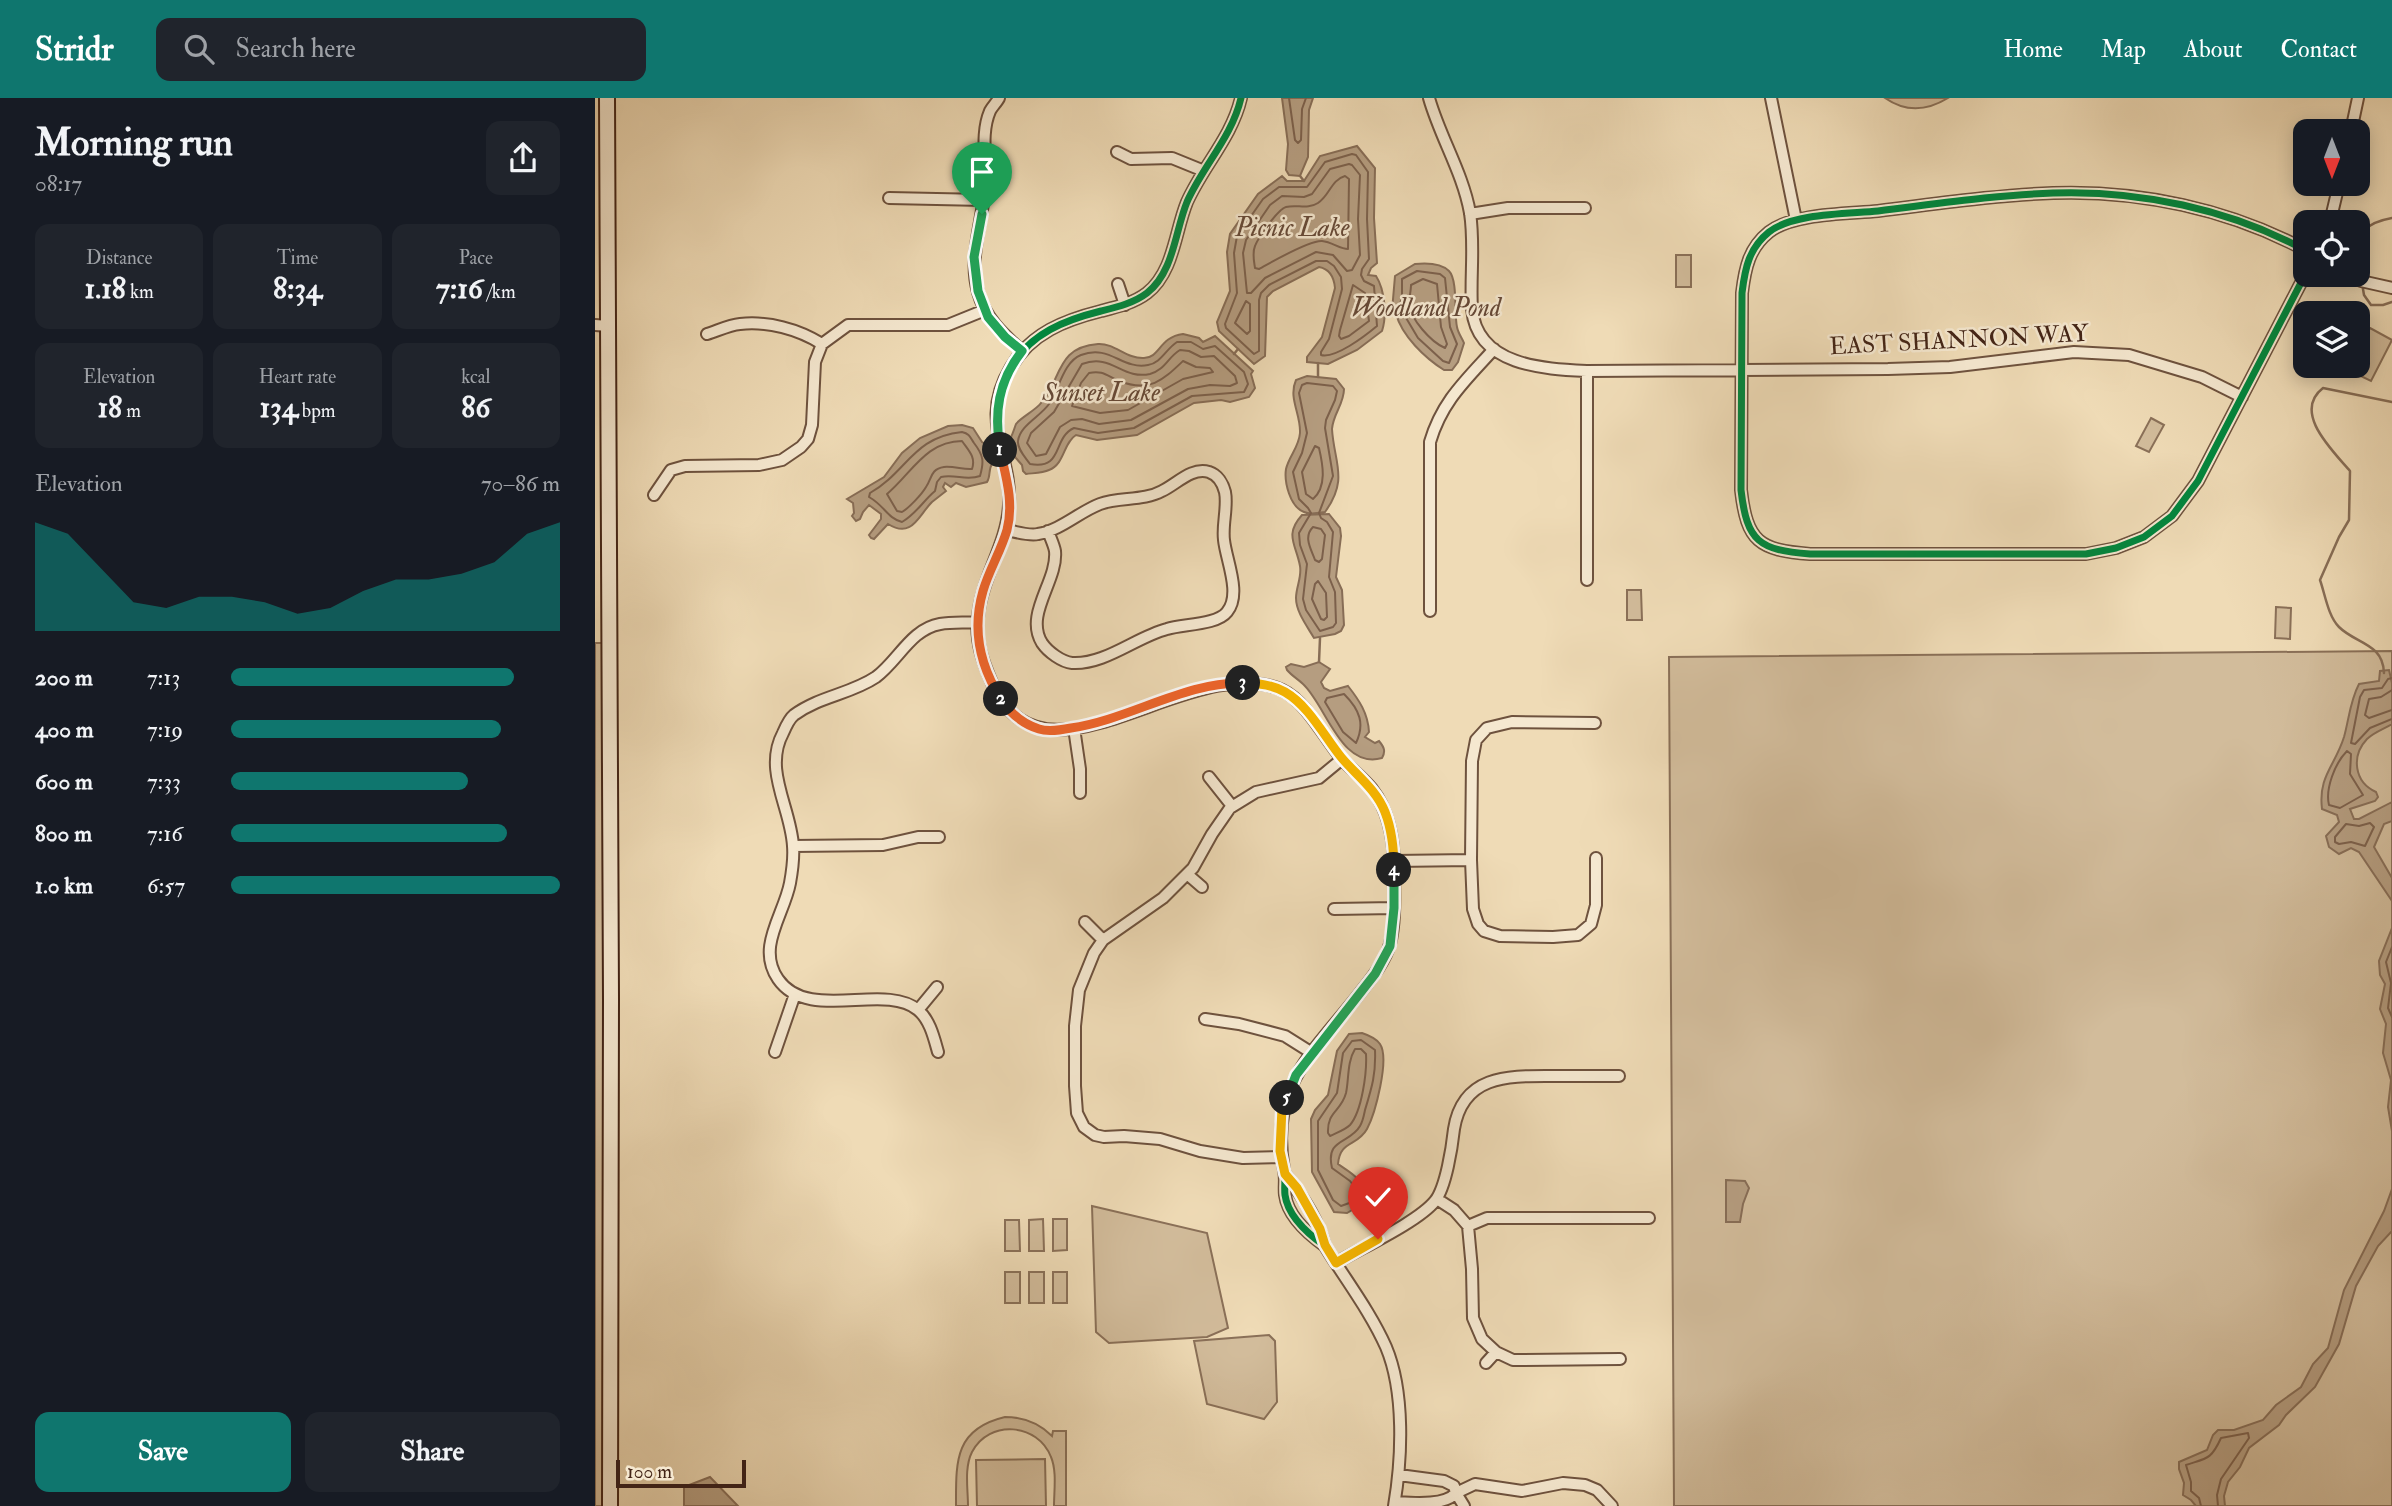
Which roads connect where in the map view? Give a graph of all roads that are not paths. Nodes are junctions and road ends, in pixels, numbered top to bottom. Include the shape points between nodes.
1 (607, 98) edge
2 (999, 98) edge
3 (1241, 98) edge
4 (1429, 98) edge
5 (1771, 98) edge
6 (2358, 98) edge
7 (2354, 119) edge
8 (601, 127) edge
9 (1117, 152) dead end
10 (1204, 171) junction
11 (889, 198) dead end
12 (984, 200) junction
13 (1585, 208) dead end
14 (1470, 214) junction
15 (1796, 220) junction
16 (2293, 243) edge
17 (2370, 283) edge
18 (1118, 284) dead end
19 (2299, 287) edge
20 (2392, 288) edge
21 (1125, 305) junction
22 (985, 310) junction
23 (601, 326) edge
24 (707, 334) dead end
25 (822, 344) junction
26 (1494, 349) junction
27 (1022, 351) junction
28 (1741, 369) junction
29 (1587, 371) junction
30 (2242, 397) junction
31 (654, 495) dead end
32 (1007, 530) junction
33 (1048, 531) junction
34 (1587, 580) dead end
35 (1430, 611) dead end
36 (977, 622) junction
37 (1595, 723) dead end
38 (1074, 728) junction
39 (1342, 759) junction
40 (1209, 777) dead end
41 (1080, 793) dead end
42 (1232, 806) junction
43 (939, 837) dead end
44 (793, 846) junction
45 (1596, 858) dead end
46 (1471, 860) junction
47 (1394, 861) junction
48 (1187, 874) junction
49 (1202, 887) dead end
50 (1394, 908) junction
51 (1334, 909) dead end
52 (1085, 922) dead end
53 (1103, 940) junction
54 (937, 987) dead end
55 (795, 994) junction
56 (918, 1010) junction
57 (1205, 1019) dead end
58 (775, 1052) dead end
59 (938, 1052) dead end
60 (1312, 1053) junction
61 (1619, 1076) dead end
62 (1461, 1084) dead end
63 (1470, 1092) junction
64 (1281, 1157) junction
65 (1285, 1174) junction
66 (1437, 1199) junction
67 (1649, 1218) dead end
68 (1468, 1226) junction
69 (1325, 1245) junction
70 (1336, 1263) junction
71 (1496, 1352) junction
72 (1620, 1359) dead end
73 (1486, 1363) dead end
74 (1399, 1475) junction
75 (1456, 1493) junction
76 (1394, 1504) edge
77 (610, 1506) edge
78 (1464, 1506) edge
79 (1612, 1506) edge

1 - 8 main road
2 - 12 street via 990,112 985,144
3 - 10 street via 1230,131
4 - 14 street
5 - 15 street
6 - 7 street
8 - 23 main road
9 - 10 street via 1131,159 1172,159
10 - 21 street via 1186,205 1163,272 1149,292
11 - 12 street
12 - 22 street via 974,257
13 - 14 street via 1508,208
14 - 26 street via 1472,311 1476,327
15 - 16 street via 2053,193 2114,194 2169,202 2244,223
15 - 28 street via 1771,230 1755,245 1746,266
17 - 20 street
18 - 21 street
19 - 30 street
21 - 27 street via 1053,326
22 - 25 street via 948,325 848,324
22 - 27 street
23 - 77 main road via 611,985
24 - 25 street via 740,324 784,327
25 - 31 street via 815,362 812,425 801,447 782,460 759,465 671,470
26 - 29 street, EAST SHANNON WAY via 1544,369
26 - 35 street via 1449,398 1430,442
27 - 32 street via 998,400 996,428 1010,502
28 - 29 street, EAST SHANNON WAY
28 - 30 street, EAST SHANNON WAY via 1950,367 2074,352 2129,355 2202,377
28 - 30 street via 1744,516 1750,531 1779,552 1810,555 2086,554 2116,548 2148,535 2171,517 2199,481
29 - 34 street
32 - 33 street via 1036,535
32 - 36 street via 983,591
33 - 33 street via 1101,504 1160,493 1183,477 1212,472 1225,493 1223,538 1233,600 1228,612 1218,619 1166,629 1097,659 1071,663 1052,654 1037,628 1055,551
36 - 38 street via 984,665 1005,706 1040,730
36 - 44 street via 939,624 918,633 874,677 815,701 791,718 779,741 775,771
37 - 46 street via 1512,722 1487,728 1476,740
38 - 39 street via 1197,689 1230,682 1258,684 1283,690 1296,700
38 - 41 street
39 - 42 street via 1319,778 1257,792
39 - 47 street via 1371,788 1385,811
40 - 42 street
42 - 48 street
43 - 44 street via 883,845
44 - 55 street via 790,885 770,940 770,963 777,978
45 - 46 street via 1596,905 1591,924 1579,935 1553,937 1500,936 1484,931 1473,909
46 - 47 street
47 - 50 street
48 - 49 street
48 - 53 street via 1163,898
50 - 51 street
50 - 60 street via 1390,946 1375,974
52 - 53 street
53 - 64 street via 1079,990 1076,1014 1077,1113 1084,1127 1095,1135 1160,1139 1243,1158
54 - 56 street
55 - 56 street via 818,1000 899,1001
55 - 58 street
56 - 59 street via 932,1029
57 - 60 street via 1285,1036
60 - 64 street via 1296,1075 1282,1108
61 - 63 street via 1511,1076
62 - 63 street
63 - 66 street via 1455,1122
64 - 65 street
65 - 69 street via 1297,1188
65 - 69 street via 1287,1208
66 - 68 street
66 - 70 street via 1411,1221
67 - 68 street via 1487,1218
68 - 71 street via 1473,1318 1482,1339
69 - 70 street
70 - 74 street via 1386,1348 1398,1394
71 - 72 street via 1513,1360
71 - 73 street
74 - 75 street via 1444,1481 1454,1486
74 - 76 street
75 - 76 street via 1438,1505
75 - 78 street
75 - 79 street via 1475,1483 1522,1491 1563,1483 1597,1490

